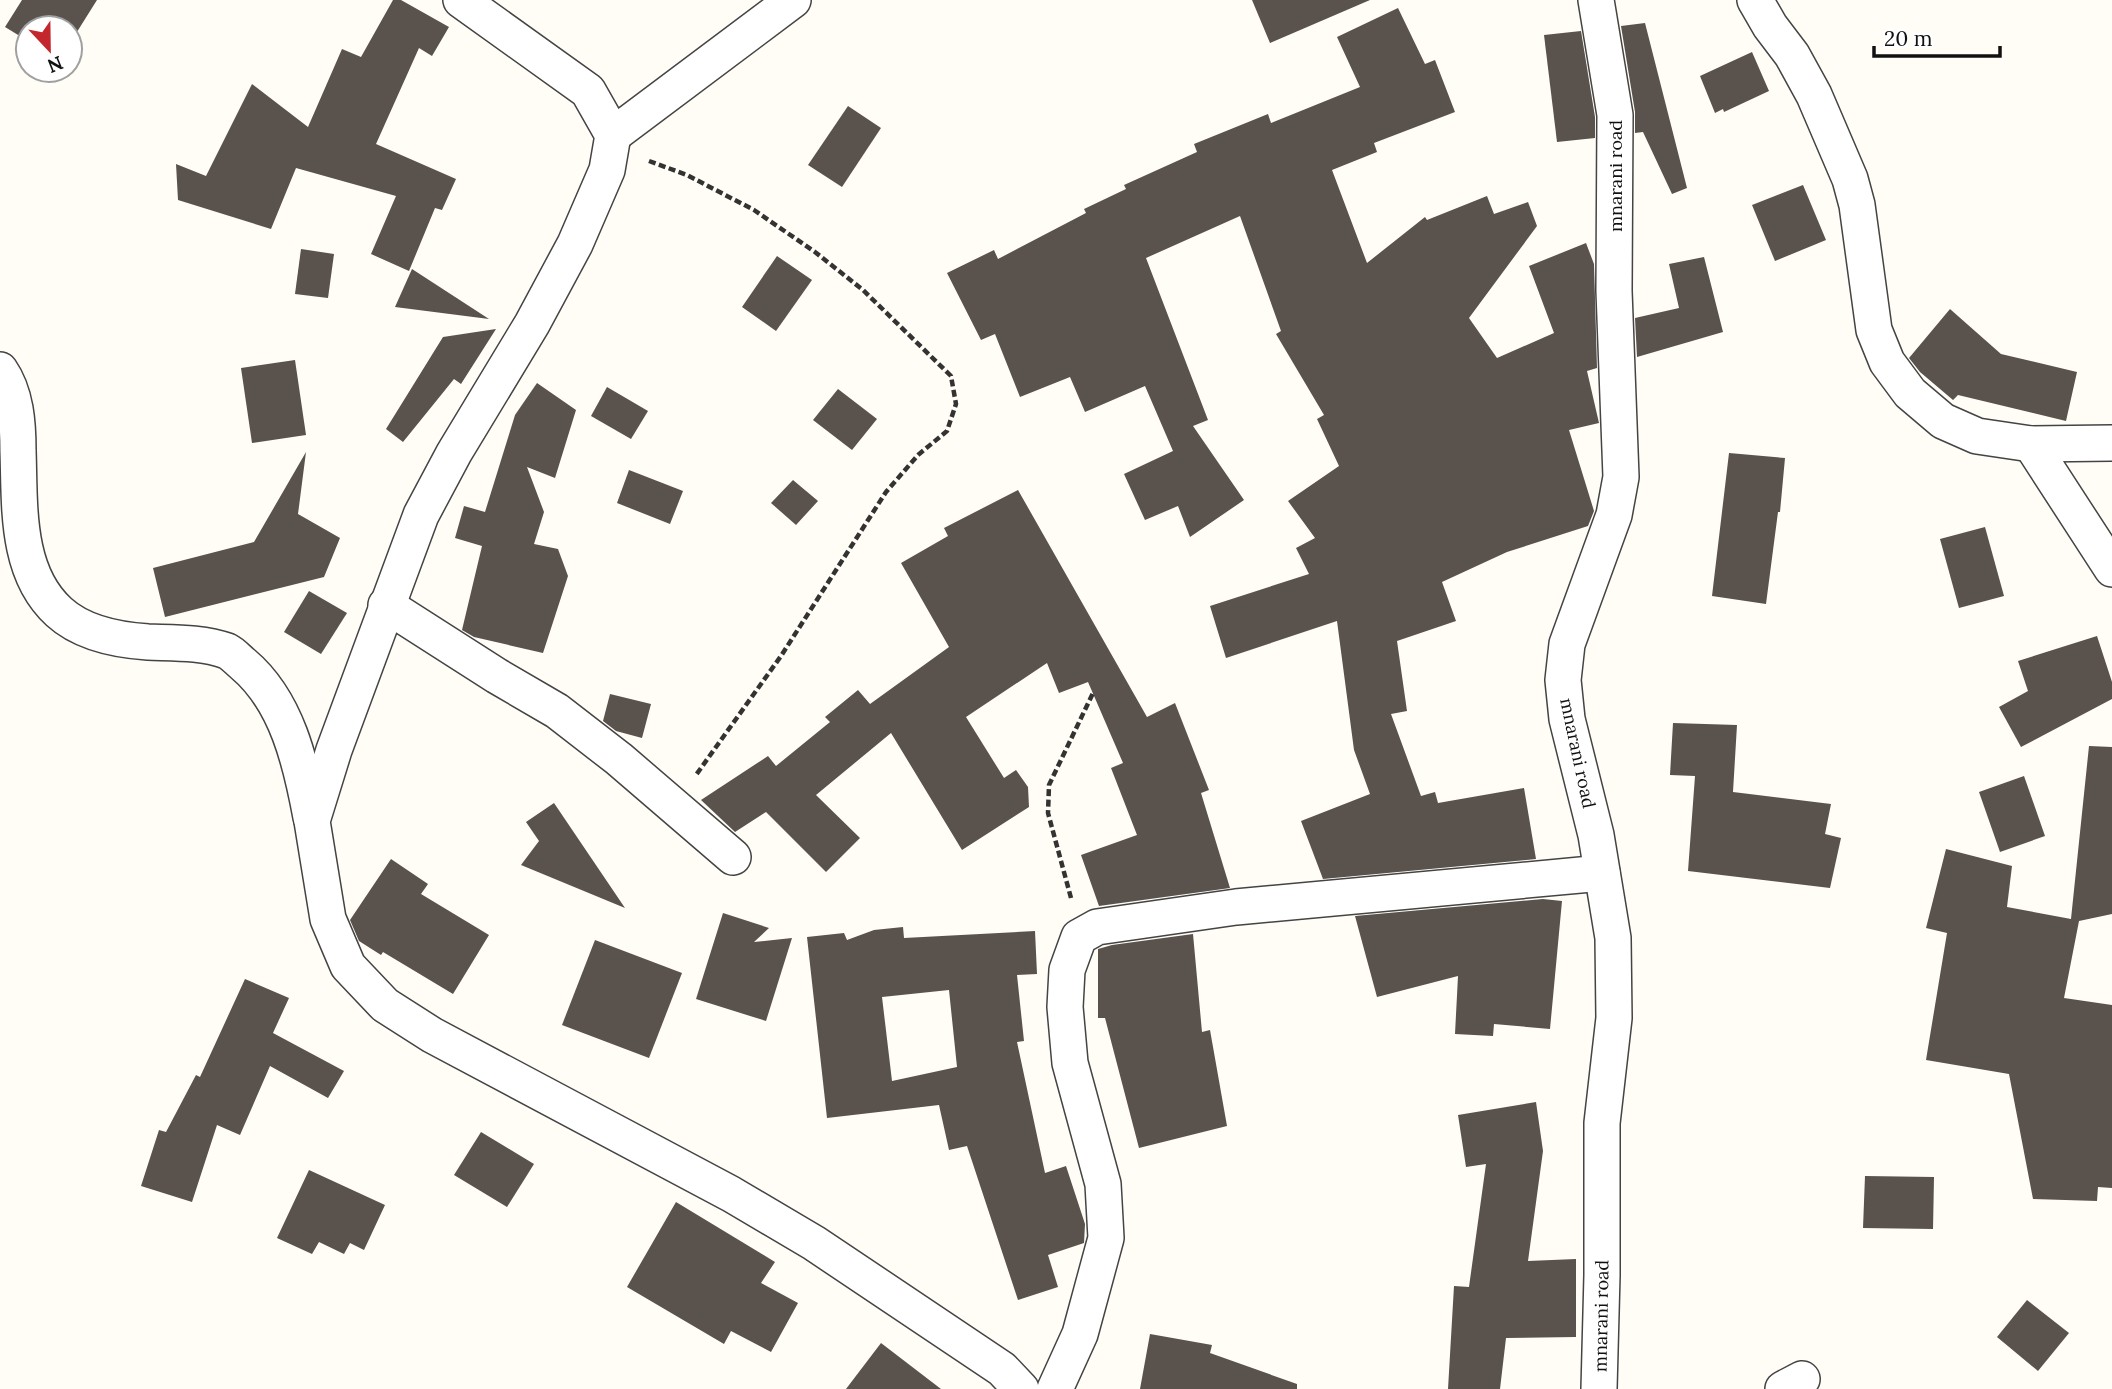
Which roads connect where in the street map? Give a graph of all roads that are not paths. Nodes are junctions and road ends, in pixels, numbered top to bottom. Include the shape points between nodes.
1 (461, 0) edge
2 (793, 0) edge
3 (1596, 0) edge
4 (1755, 0) edge
5 (612, 141) junction
6 (0, 370) edge
7 (2112, 443) edge
8 (2031, 444) junction
9 (2112, 569) edge
10 (386, 605) junction
11 (312, 821) junction
12 (733, 857) dead end
13 (1602, 873) junction
14 (1021, 1389) edge
15 (1055, 1389) edge
16 (1599, 1389) edge

1 - 5 street via 587,91
2 - 5 street
3 - 13 street, mnarani road via 1615,115 1614,291 1621,477 1614,515 1567,644 1563,680 1567,719
4 - 8 street via 1814,95 1850,179 1874,330 1887,362 1910,393 1943,422 1977,436
5 - 10 street via 607,170 575,244 421,515
6 - 11 street via 18,417 24,549 39,588 59,612 92,632 229,652 272,697 288,729
7 - 8 street
8 - 9 street
10 - 11 street
10 - 12 street via 557,711
11 - 14 street via 328,919 348,966 385,1005 814,1244 1002,1369
13 - 15 street via 1236,907 1097,927 1079,937 1067,970 1070,1063 1103,1184 1107,1238 1080,1334
13 - 16 street, mnarani road via 1613,938 1614,1018 1602,1123

